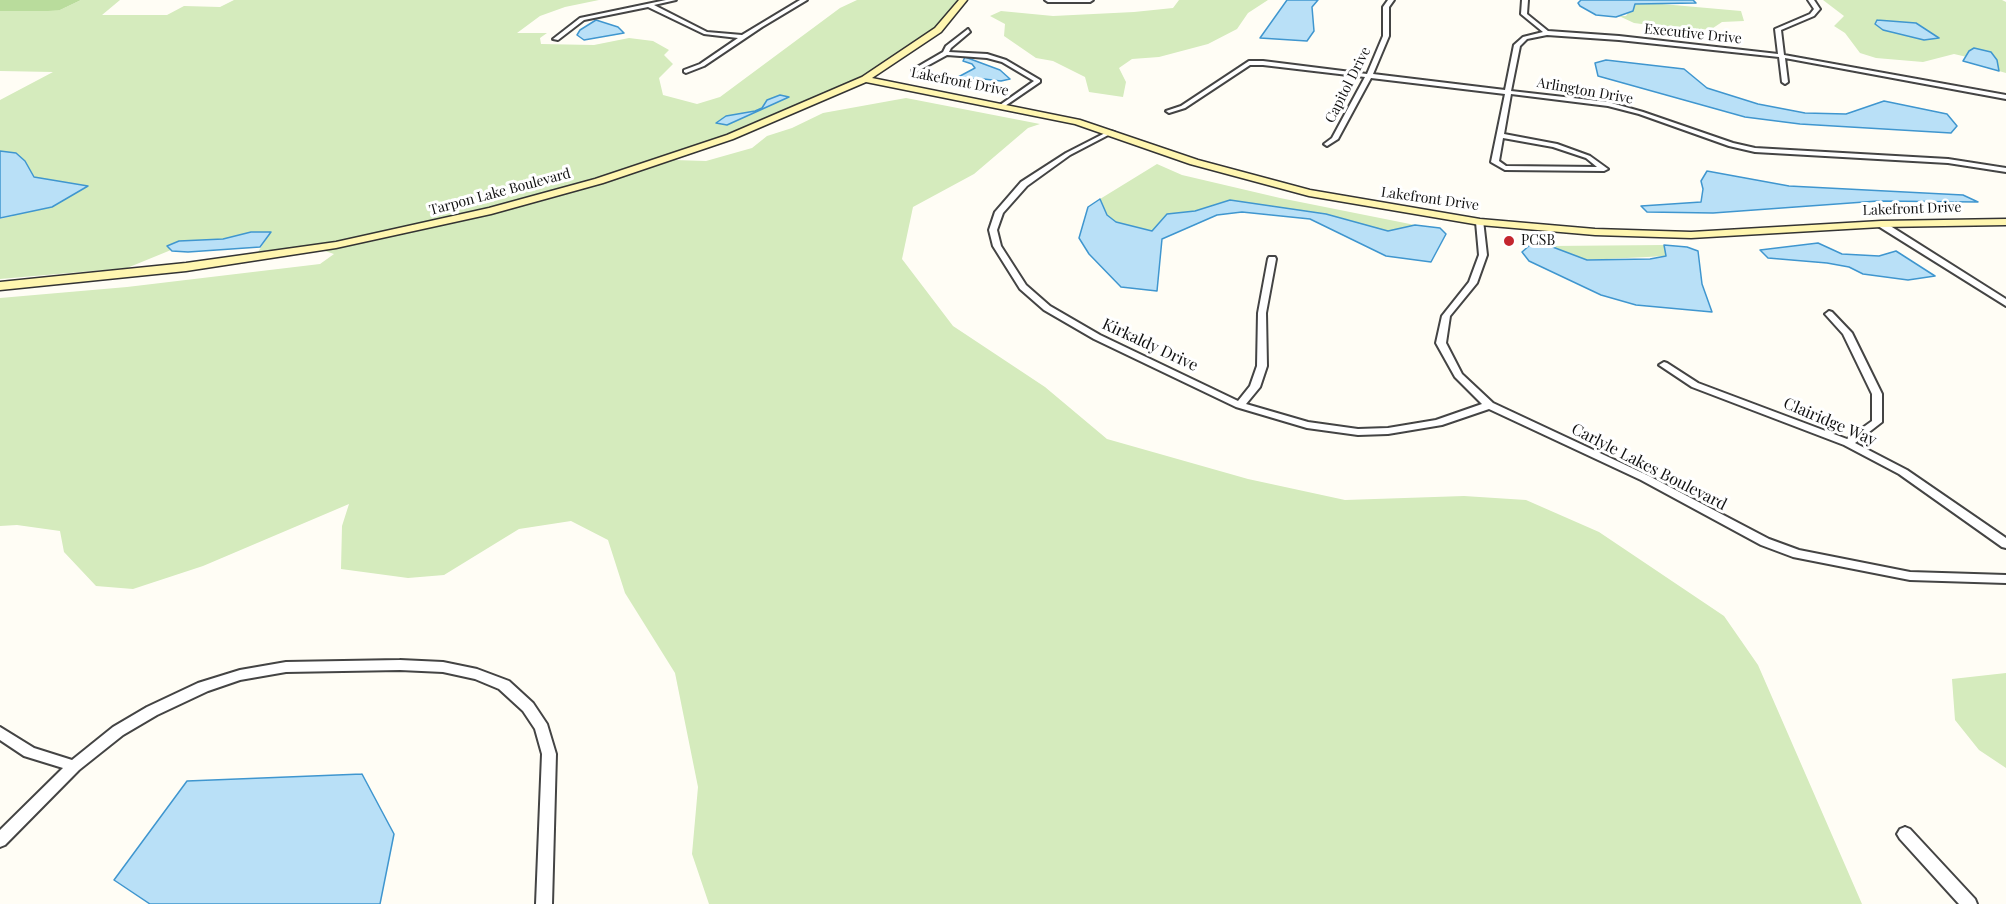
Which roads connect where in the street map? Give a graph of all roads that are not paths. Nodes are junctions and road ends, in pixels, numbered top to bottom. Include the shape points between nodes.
1 (673, 0) edge
2 (804, 0) edge
3 (963, 0) edge
4 (1048, 0) edge
5 (1090, 0) edge
6 (1391, 0) edge
7 (1525, 0) edge
8 (1811, 0) edge
9 (649, 5) junction
10 (968, 31) dead end
11 (1547, 33) junction
12 (742, 37) junction
13 (556, 39) dead end
14 (946, 52) junction
15 (1783, 56) junction
16 (686, 71) dead end
17 (914, 71) dead end
18 (1369, 76) junction
19 (865, 79) junction
20 (1785, 82) dead end
21 (1508, 91) junction
22 (2006, 97) edge
23 (1002, 106) junction
24 (1168, 111) dead end
25 (1111, 132) junction
26 (1500, 135) junction
27 (1327, 144) dead end
28 (2006, 170) edge
29 (1479, 222) junction
30 (2006, 222) edge
31 (1881, 224) junction
32 (1272, 259) dead end
33 (0, 286) edge
34 (2006, 303) edge
35 (1829, 314) dead end
36 (1664, 365) dead end
37 (1240, 405) junction
38 (1489, 405) junction
39 (1848, 443) junction
40 (2006, 544) edge
41 (2006, 579) edge
42 (0, 733) edge
43 (74, 766) junction
44 (1905, 834) dead end
45 (0, 840) edge
46 (544, 904) edge
47 (1969, 904) edge

1 - 9 street
2 - 12 street
3 - 19 street, Tarpon Lake Boulevard via 938,30
4 - 5 street
6 - 18 street, Capitol Drive via 1386,7 1386,36
7 - 11 street via 1524,15
8 - 15 street via 1818,9 1812,15 1778,29
9 - 12 street via 706,33
9 - 13 street via 582,19
10 - 14 street
11 - 15 street, Executive Drive
11 - 21 street, Executive Drive via 1525,38 1517,45
12 - 16 street via 702,65
14 - 17 street
14 - 23 street via 1004,61 1038,81
15 - 20 street
15 - 22 street, Executive Drive
18 - 21 street, Arlington Drive
18 - 24 street, Arlington Drive via 1254,62 1183,107
18 - 27 street, Capitol Drive via 1335,139
19 - 23 street, Lakefront Drive
19 - 33 street, Tarpon Lake Boulevard via 691,152 470,216 280,255
21 - 26 street, Executive Drive
21 - 28 street, Arlington Drive via 1613,105 1731,146 1755,150 1948,161
23 - 25 street, Lakefront Drive
25 - 29 street, Lakefront Drive via 1268,183 1375,206
25 - 37 street, Kirkaldy Drive via 1068,154 1024,184 999,212 993,230 997,246 1023,286 1047,308 1097,337
26 - 26 street, Executive Drive via 1555,146 1588,157 1604,169 1498,166 1495,162
29 - 31 street, Lakefront Drive via 1604,233 1691,235
29 - 38 street, Carlyle Lakes Boulevard via 1483,255 1473,283 1446,316 1442,343 1458,375
30 - 31 street, Lakefront Drive
31 - 34 street
32 - 37 street via 1262,313 1262,366 1255,387
35 - 39 street via 1847,333 1877,394 1877,422
36 - 39 street, Clairidge Way via 1695,385
37 - 38 street, Kirkaldy Drive via 1306,425 1358,432 1438,423
38 - 41 street, Carlyle Lakes Boulevard via 1645,478 1765,542 1797,554 1910,576
39 - 40 street, Clairidge Way via 1903,472
42 - 43 street via 29,752
43 - 45 street
43 - 46 street via 118,731 152,711 240,675 286,668 400,665 443,667 477,674 504,685 528,706 542,728 549,754
44 - 47 street

